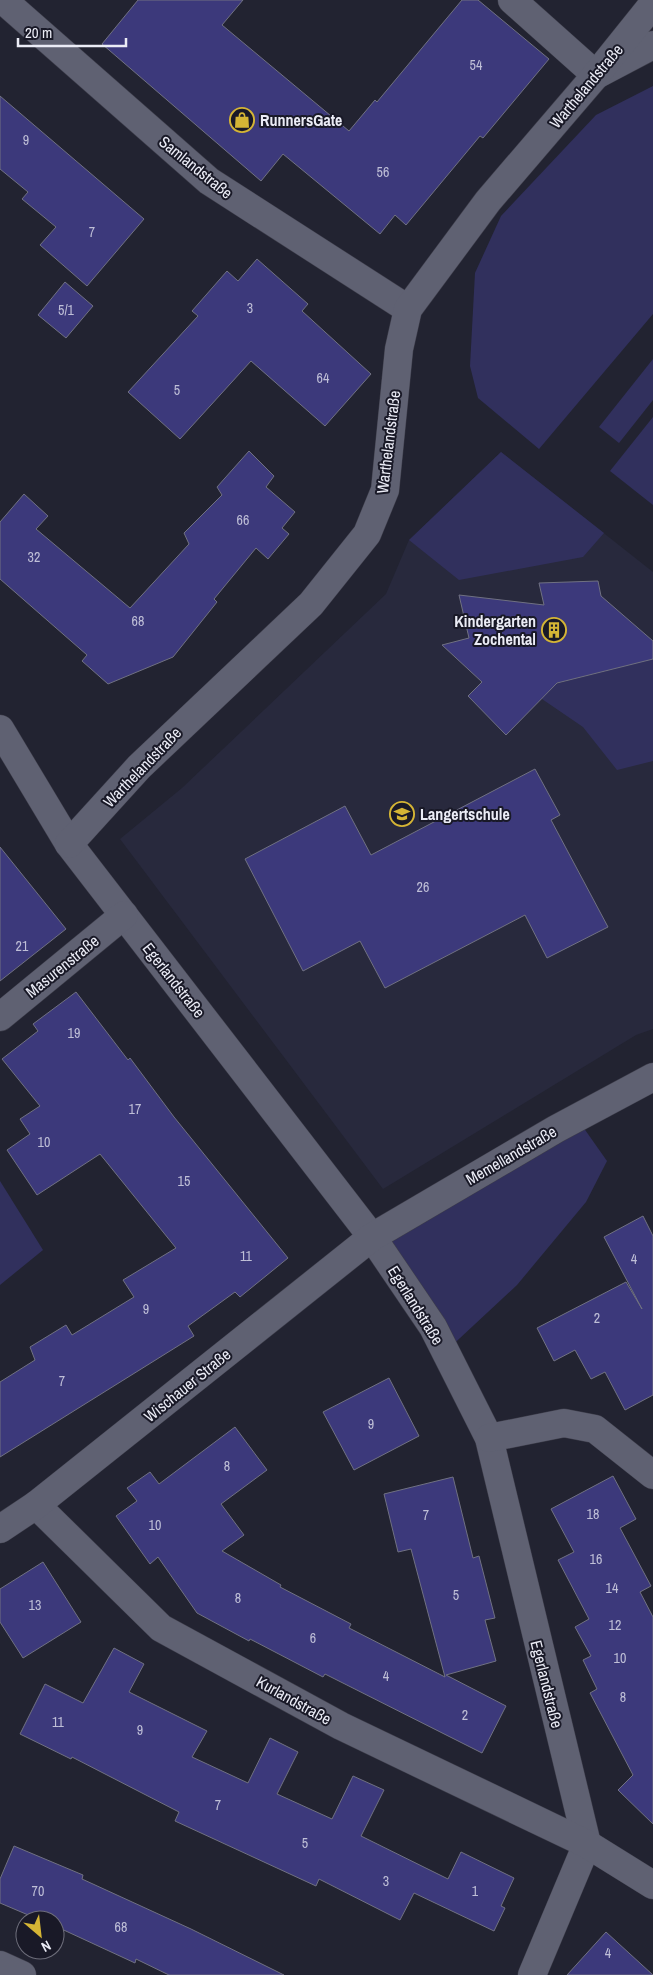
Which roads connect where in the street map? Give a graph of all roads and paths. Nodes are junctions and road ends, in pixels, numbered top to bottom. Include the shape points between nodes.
1 (512, 0) edge
2 (653, 4) edge
3 (20, 5) edge
4 (653, 45) edge
5 (596, 75) junction
6 (408, 309) junction
7 (0, 729) edge
8 (69, 844) junction
9 (124, 915) junction
10 (0, 1017) edge
11 (653, 1077) edge
12 (372, 1237) junction
13 (489, 1438) junction
14 (653, 1475) edge
15 (36, 1505) junction
16 (0, 1529) edge
17 (587, 1844) junction
18 (653, 1884) edge
19 (0, 1965) edge
20 (22, 1975) edge
21 (532, 1975) edge

1 - 5 street
2 - 5 street, Warthelandstraße
3 - 6 street, Samlandstraße via 209,181
4 - 5 street
5 - 6 street, Warthelandstraße via 488,201
6 - 8 street, Warthelandstraße via 399,349 384,490 367,534 311,604 139,767
7 - 8 street, Egerlandstraße
8 - 9 street, Egerlandstraße
9 - 10 street, Masurenstraße
9 - 12 street, Egerlandstraße
11 - 12 street, Memellandstraße via 556,1129
12 - 13 street, Egerlandstraße via 433,1326
12 - 15 street, Wischauer Straße
13 - 14 street via 564,1423 595,1429
13 - 17 street, Egerlandstraße
15 - 16 street, Wischauer Straße
15 - 17 street, Kurlandstraße via 161,1628 341,1726
17 - 18 street, Kurlandstraße
17 - 21 street
19 - 20 street

